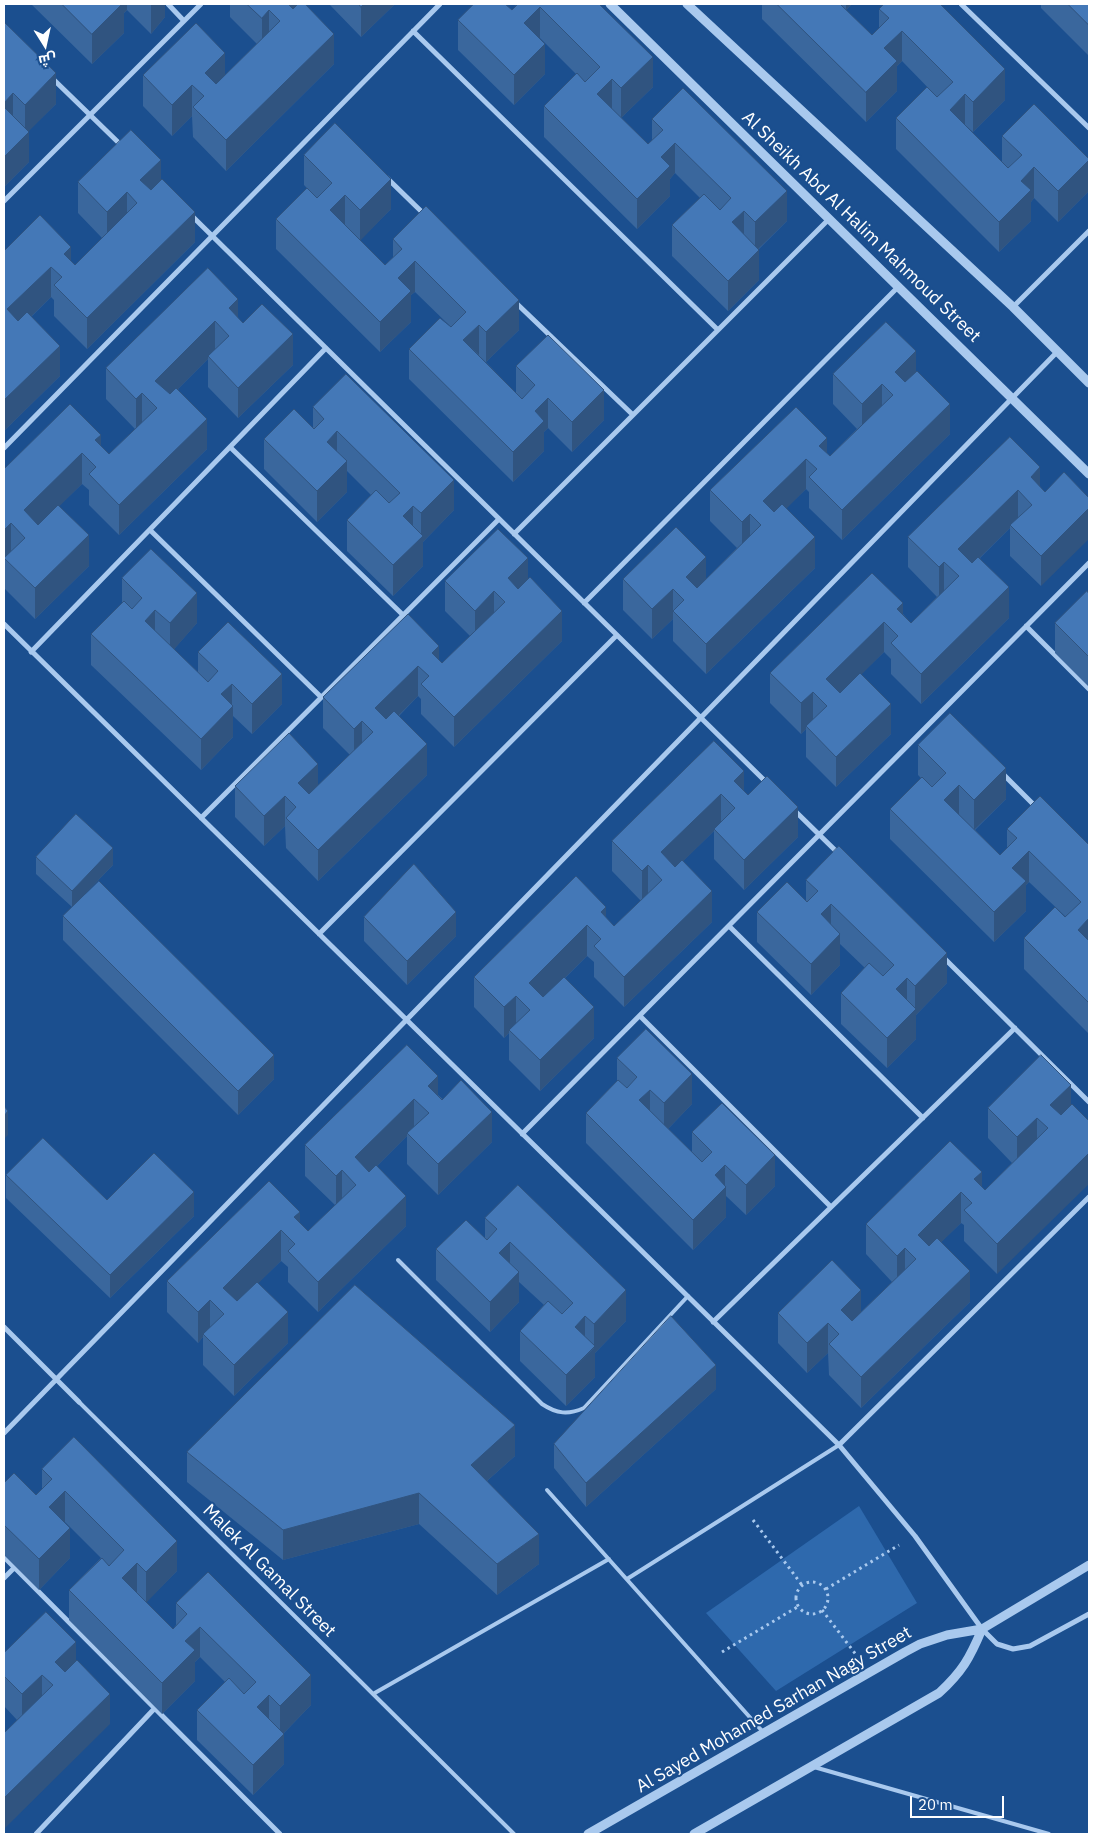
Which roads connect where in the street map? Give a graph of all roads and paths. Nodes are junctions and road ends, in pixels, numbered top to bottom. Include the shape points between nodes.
1 (168, 4) edge
2 (201, 4) edge
3 (440, 4) edge
4 (610, 4) edge
5 (687, 4) edge
6 (961, 4) edge
7 (184, 21) junction
8 (413, 30) junction
9 (50, 76) edge
10 (90, 115) junction
11 (326, 120) junction
12 (334, 126) edge
13 (1089, 128) edge
14 (131, 155) edge
15 (383, 174) edge
16 (4, 201) edge
17 (185, 209) edge
18 (829, 219) junction
19 (433, 223) edge
20 (1089, 231) edge
21 (212, 235) junction
22 (899, 286) junction
23 (512, 298) edge
24 (1013, 307) junction
25 (718, 330) junction
26 (326, 348) junction
27 (1058, 351) junction
28 (1089, 382) edge
29 (1012, 399) junction
30 (633, 415) junction
31 (230, 447) junction
32 (4, 448) edge
33 (1089, 474) edge
34 (500, 519) junction
35 (150, 530) junction
36 (514, 534) junction
37 (1089, 563) edge
38 (584, 603) junction
39 (403, 615) junction
40 (4, 624) edge
41 (1026, 626) junction
42 (617, 635) junction
43 (31, 652) junction
44 (1089, 689) edge
45 (321, 697) junction
46 (941, 712) junction
47 (700, 718) junction
48 (948, 719) edge
49 (998, 768) edge
50 (770, 787) edge
51 (791, 807) edge
52 (1040, 810) edge
53 (201, 818) junction
54 (819, 835) junction
55 (847, 863) edge
56 (730, 926) junction
57 (318, 934) junction
58 (938, 952) edge
59 (640, 1016) junction
60 (406, 1020) junction
61 (1015, 1028) junction
62 (1089, 1102) edge
63 (923, 1118) junction
64 (522, 1134) junction
65 (1089, 1197) edge
66 (831, 1207) junction
67 (398, 1260) dead end
68 (688, 1296) junction
69 (713, 1322) junction
70 (4, 1328) edge
71 (56, 1379) junction
72 (79, 1402) joint
73 (4, 1433) edge
74 (839, 1445) junction
75 (547, 1490) dead end
76 (742, 1506) junction
77 (915, 1536) junction
78 (4, 1557) edge
79 (609, 1559) junction
80 (1089, 1565) edge
81 (14, 1568) junction
82 (4, 1578) edge
83 (627, 1579) junction
84 (802, 1585) junction
85 (826, 1589) junction
86 (798, 1606) junction
87 (822, 1610) junction
88 (1089, 1614) edge
89 (982, 1629) junction
90 (722, 1652) dead end
91 (870, 1673) junction
92 (373, 1694) junction
93 (156, 1708) junction
94 (764, 1733) junction
95 (812, 1766) junction
96 (36, 1834) edge
97 (280, 1834) edge
98 (514, 1834) edge
99 (588, 1834) edge
100 (694, 1834) edge
101 (1049, 1834) edge

1 - 7 street
2 - 7 street
3 - 8 street
4 - 18 street, Al Sheikh Abd Al Halim Mahmoud Street
5 - 24 street
6 - 13 street
7 - 10 street
8 - 11 street
8 - 25 street
9 - 10 street
10 - 14 street
10 - 16 street
11 - 12 street
11 - 21 street
15 - 19 street
17 - 21 street
18 - 22 street, Al Sheikh Abd Al Halim Mahmoud Street
18 - 25 street
20 - 24 street
21 - 26 street
21 - 32 street
22 - 29 street, Al Sheikh Abd Al Halim Mahmoud Street
22 - 38 street
23 - 30 street
24 - 27 street
25 - 30 street
26 - 31 street
26 - 34 street
27 - 28 street
27 - 29 street
29 - 33 street, Al Sheikh Abd Al Halim Mahmoud Street
29 - 47 street
30 - 36 street
31 - 35 street
31 - 39 street
34 - 36 street
34 - 39 street
35 - 43 street
35 - 45 street
36 - 38 street
37 - 41 street
38 - 42 street
39 - 45 street
40 - 43 street
41 - 44 street
41 - 46 street
42 - 47 street
42 - 57 street
43 - 53 street
45 - 53 street
46 - 48 street
46 - 54 street
47 - 50 street
47 - 60 street
49 - 52 street
51 - 54 street
53 - 57 street
54 - 55 street
54 - 56 street
56 - 59 street
56 - 63 street
57 - 60 street
58 - 61 street
59 - 64 street
59 - 66 street
60 - 64 street
60 - 71 street
61 - 62 street
61 - 63 street
63 - 66 street
64 - 68 street
65 - 74 street
66 - 69 street
67 - 68 lane via 542,1404 562,1413 584,1408
68 - 69 street
69 - 74 street
70 - 71 street, Malek Al Gamal Street
71 - 72 street, Malek Al Gamal Street
71 - 73 street
72 - 92 lane, Malek Al Gamal Street
74 - 76 lane
74 - 77 street
75 - 79 lane
76 - 83 lane
76 - 84 path
77 - 85 path
77 - 89 street
78 - 81 street
79 - 83 lane
79 - 92 lane
80 - 89 street, Al Sayed Mohamed Sarhan Nagy Street
81 - 82 street
81 - 93 street
83 - 94 lane
84 - 85 path via 820,1583
84 - 86 path via 796,1598
85 - 87 path via 829,1596
86 - 87 path via 805,1612
86 - 90 path
87 - 91 path
88 - 89 street via 1030,1646 1013,1649 996,1644
89 - 91 street, Al Sayed Mohamed Sarhan Nagy Street via 920,1644
89 - 95 street via 958,1675 939,1693
91 - 94 street, Al Sayed Mohamed Sarhan Nagy Street
92 - 98 lane, Malek Al Gamal Street
93 - 96 street
93 - 97 street
94 - 99 street, Al Sayed Mohamed Sarhan Nagy Street
95 - 100 street
95 - 101 lane

